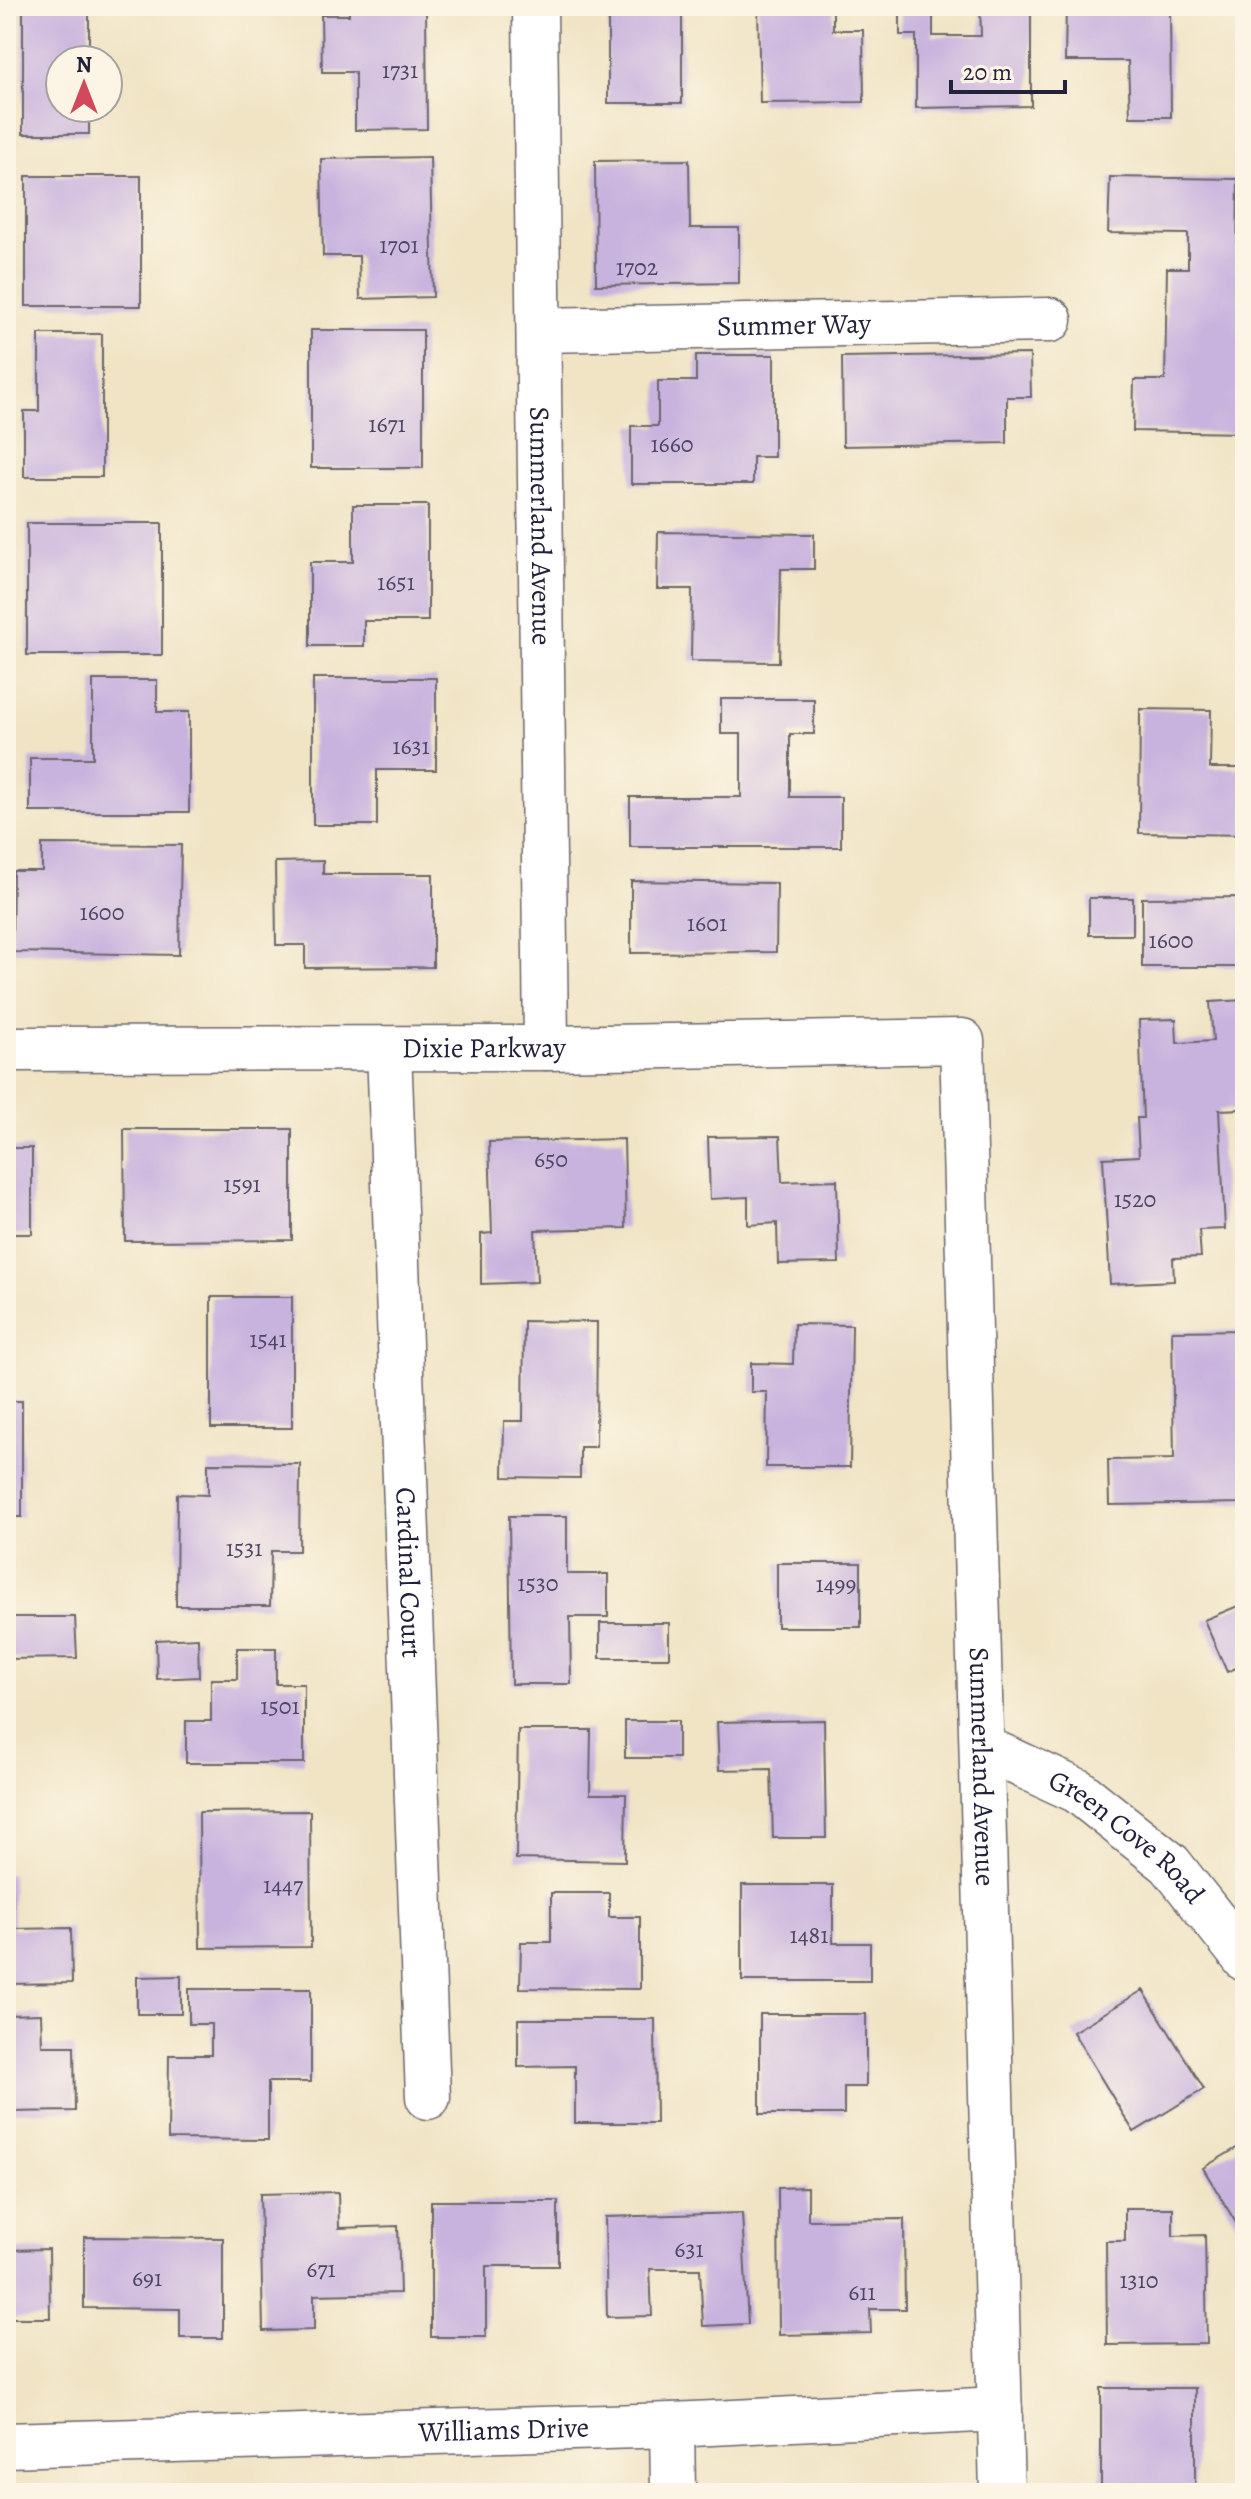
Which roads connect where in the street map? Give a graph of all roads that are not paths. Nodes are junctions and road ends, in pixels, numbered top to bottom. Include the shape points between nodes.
1 (535, 6) edge
2 (1050, 320) dead end
3 (540, 330) junction
4 (962, 1041) joint
5 (546, 1048) junction
6 (6, 1049) edge
7 (389, 1049) junction
8 (982, 1747) junction
9 (1245, 1959) edge
10 (428, 2097) dead end
11 (1000, 2409) junction
12 (672, 2425) junction
13 (6, 2445) edge
14 (673, 2493) edge
15 (1002, 2493) edge

1 - 3 street, Summerland Avenue
2 - 3 street, Summer Way
3 - 5 street, Summerland Avenue
4 - 5 street, Dixie Parkway
4 - 8 street, Summerland Avenue
5 - 7 street, Dixie Parkway
6 - 7 street, Dixie Parkway
7 - 10 street, Cardinal Court
8 - 9 street, Green Cove Road via 1078,1791 1170,1864
8 - 11 street, Summerland Avenue
11 - 12 street, Williams Drive
11 - 15 street, Summerland Avenue
12 - 13 street, Williams Drive
12 - 14 street

